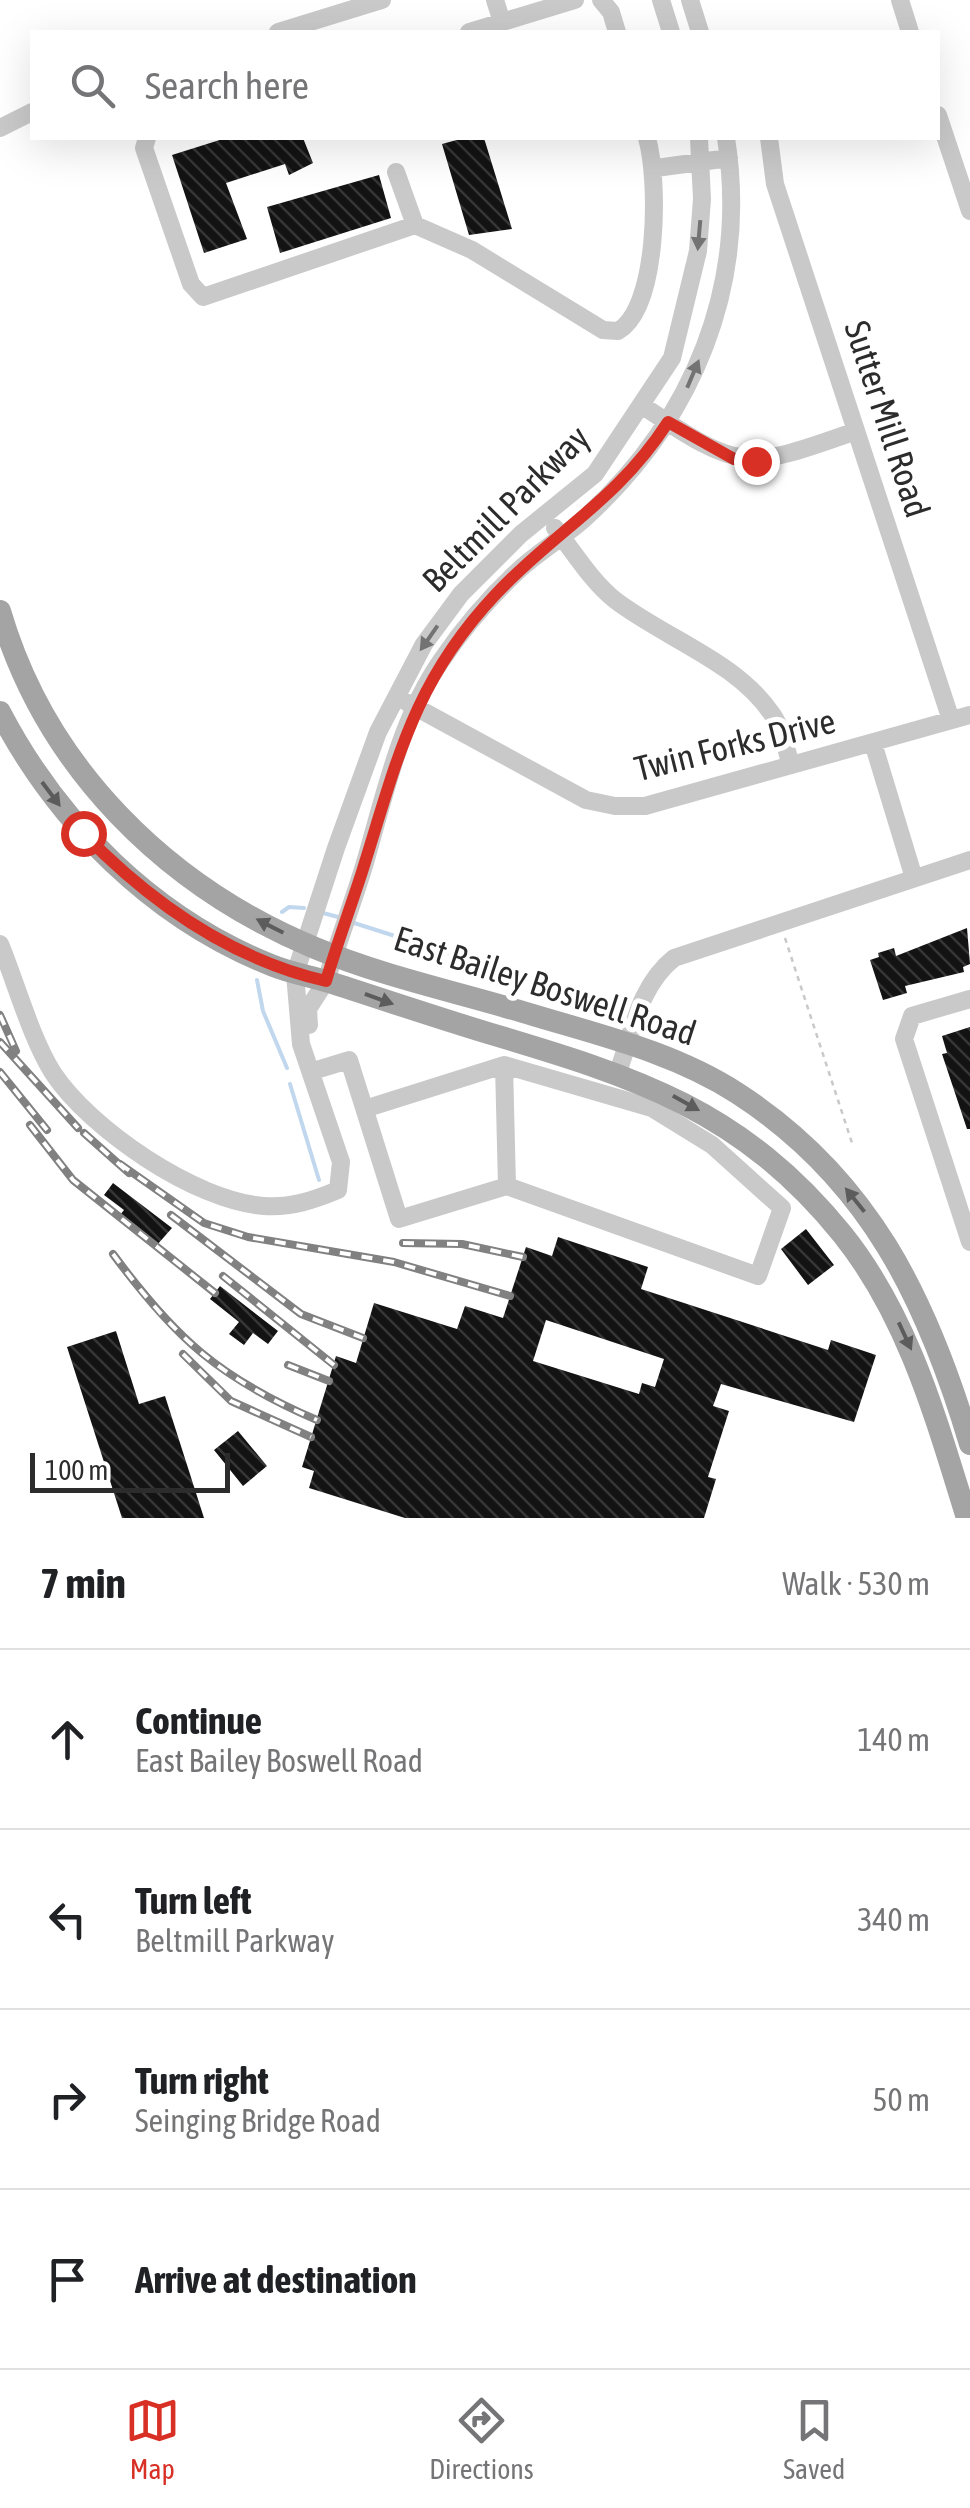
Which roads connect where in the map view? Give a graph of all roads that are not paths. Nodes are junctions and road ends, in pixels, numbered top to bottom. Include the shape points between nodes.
1 (382, 0) edge
2 (495, 0) edge
3 (575, 0) edge
4 (602, 0) edge
5 (661, 0) edge
6 (690, 0) edge
7 (900, 0) edge
8 (502, 22) junction
9 (284, 30) edge
10 (476, 30) edge
11 (616, 30) edge
12 (670, 30) edge
13 (699, 30) edge
14 (909, 30) edge
15 (30, 113) edge
16 (940, 120) edge
17 (0, 128) edge
18 (146, 140) edge
19 (648, 140) edge
20 (698, 140) edge
21 (726, 140) edge
22 (769, 140) edge
23 (728, 158) junction
24 (700, 160) junction
25 (656, 168) junction
26 (396, 172) dead end
27 (970, 211) edge
28 (415, 225) junction
29 (643, 406) junction
30 (668, 422) junction
31 (856, 430) junction
32 (545, 515) junction
33 (562, 536) junction
34 (0, 612) edge
35 (395, 695) junction
36 (415, 708) junction
37 (0, 712) edge
38 (961, 717) edge
39 (872, 743) junction
40 (791, 765) junction
41 (970, 860) edge
42 (914, 878) junction
43 (304, 943) junction
44 (0, 944) edge
45 (334, 955) junction
46 (295, 974) junction
47 (326, 981) junction
48 (970, 999) edge
49 (628, 1044) junction
50 (504, 1065) junction
51 (312, 1072) junction
52 (618, 1072) junction
53 (374, 1106) dead end
54 (506, 1186) junction
55 (970, 1242) edge
56 (970, 1444) edge
57 (967, 1518) edge

1 - 9 street
2 - 8 street
3 - 8 street
4 - 11 street
5 - 12 street
6 - 13 street
7 - 14 street
8 - 10 street
15 - 17 street
16 - 27 street
18 - 28 street via 185,267 195,294 203,297
19 - 25 street
20 - 24 street, Beltmill Parkway
21 - 23 street, Beltmill Parkway
22 - 31 street, Sutter Mill Road via 775,184
23 - 24 street
30 -> 23 street, Beltmill Parkway via 718,318 732,208
24 - 25 street
24 -> 29 street, Beltmill Parkway via 698,251 672,358
25 - 28 street via 639,309 618,331 603,330 472,250
26 - 28 street
29 - 30 street
29 - 32 street, Beltmill Parkway via 594,474
30 - 31 street via 734,459 756,461
30 - 33 street, Beltmill Parkway via 641,464
31 - 38 street, Sutter Mill Road
32 - 33 street
32 -> 35 street, Beltmill Parkway via 461,594
33 - 36 street, Beltmill Parkway via 484,608 439,663
33 - 40 street via 610,596 751,688 774,717
43 -> 34 main road, East Bailey Boswell Road via 214,896 112,811 43,714
35 - 36 street, Twin Forks Drive
35 - 43 street, Beltmill Parkway
36 - 40 street, Twin Forks Drive via 586,800 615,806 644,806
36 - 45 street, Beltmill Parkway
37 -> 46 main road, East Bailey Boswell Road via 53,797 127,876 221,941
38 - 39 street, Twin Forks Drive
39 - 40 street, Twin Forks Drive
39 - 42 street
41 - 42 street
42 - 49 street via 690,950 658,970
43 - 45 main road, East Bailey Boswell Road
43 - 46 street, Beltmill Parkway
44 - 51 street via 52,1072 96,1122 197,1185 262,1206 306,1204 338,1190 342,1162
45 - 47 street, Beltmill Parkway
45 - 49 main road, East Bailey Boswell Road
46 - 47 main road, East Bailey Boswell Road
46 - 51 street via 301,1044
47 - 51 street, Beltmill Parkway via 308,1009
47 -> 52 main road, East Bailey Boswell Road
48 - 55 street via 912,1016 904,1039
49 - 52 street
56 -> 49 main road, East Bailey Boswell Road via 916,1292 847,1190 738,1093 672,1057
50 - 53 street
50 - 54 street
50 - 54 street via 652,1108 712,1145 782,1208 758,1276
51 - 54 street via 349,1060 399,1218
52 -> 57 main road, East Bailey Boswell Road via 741,1137 806,1193 845,1238 912,1352

